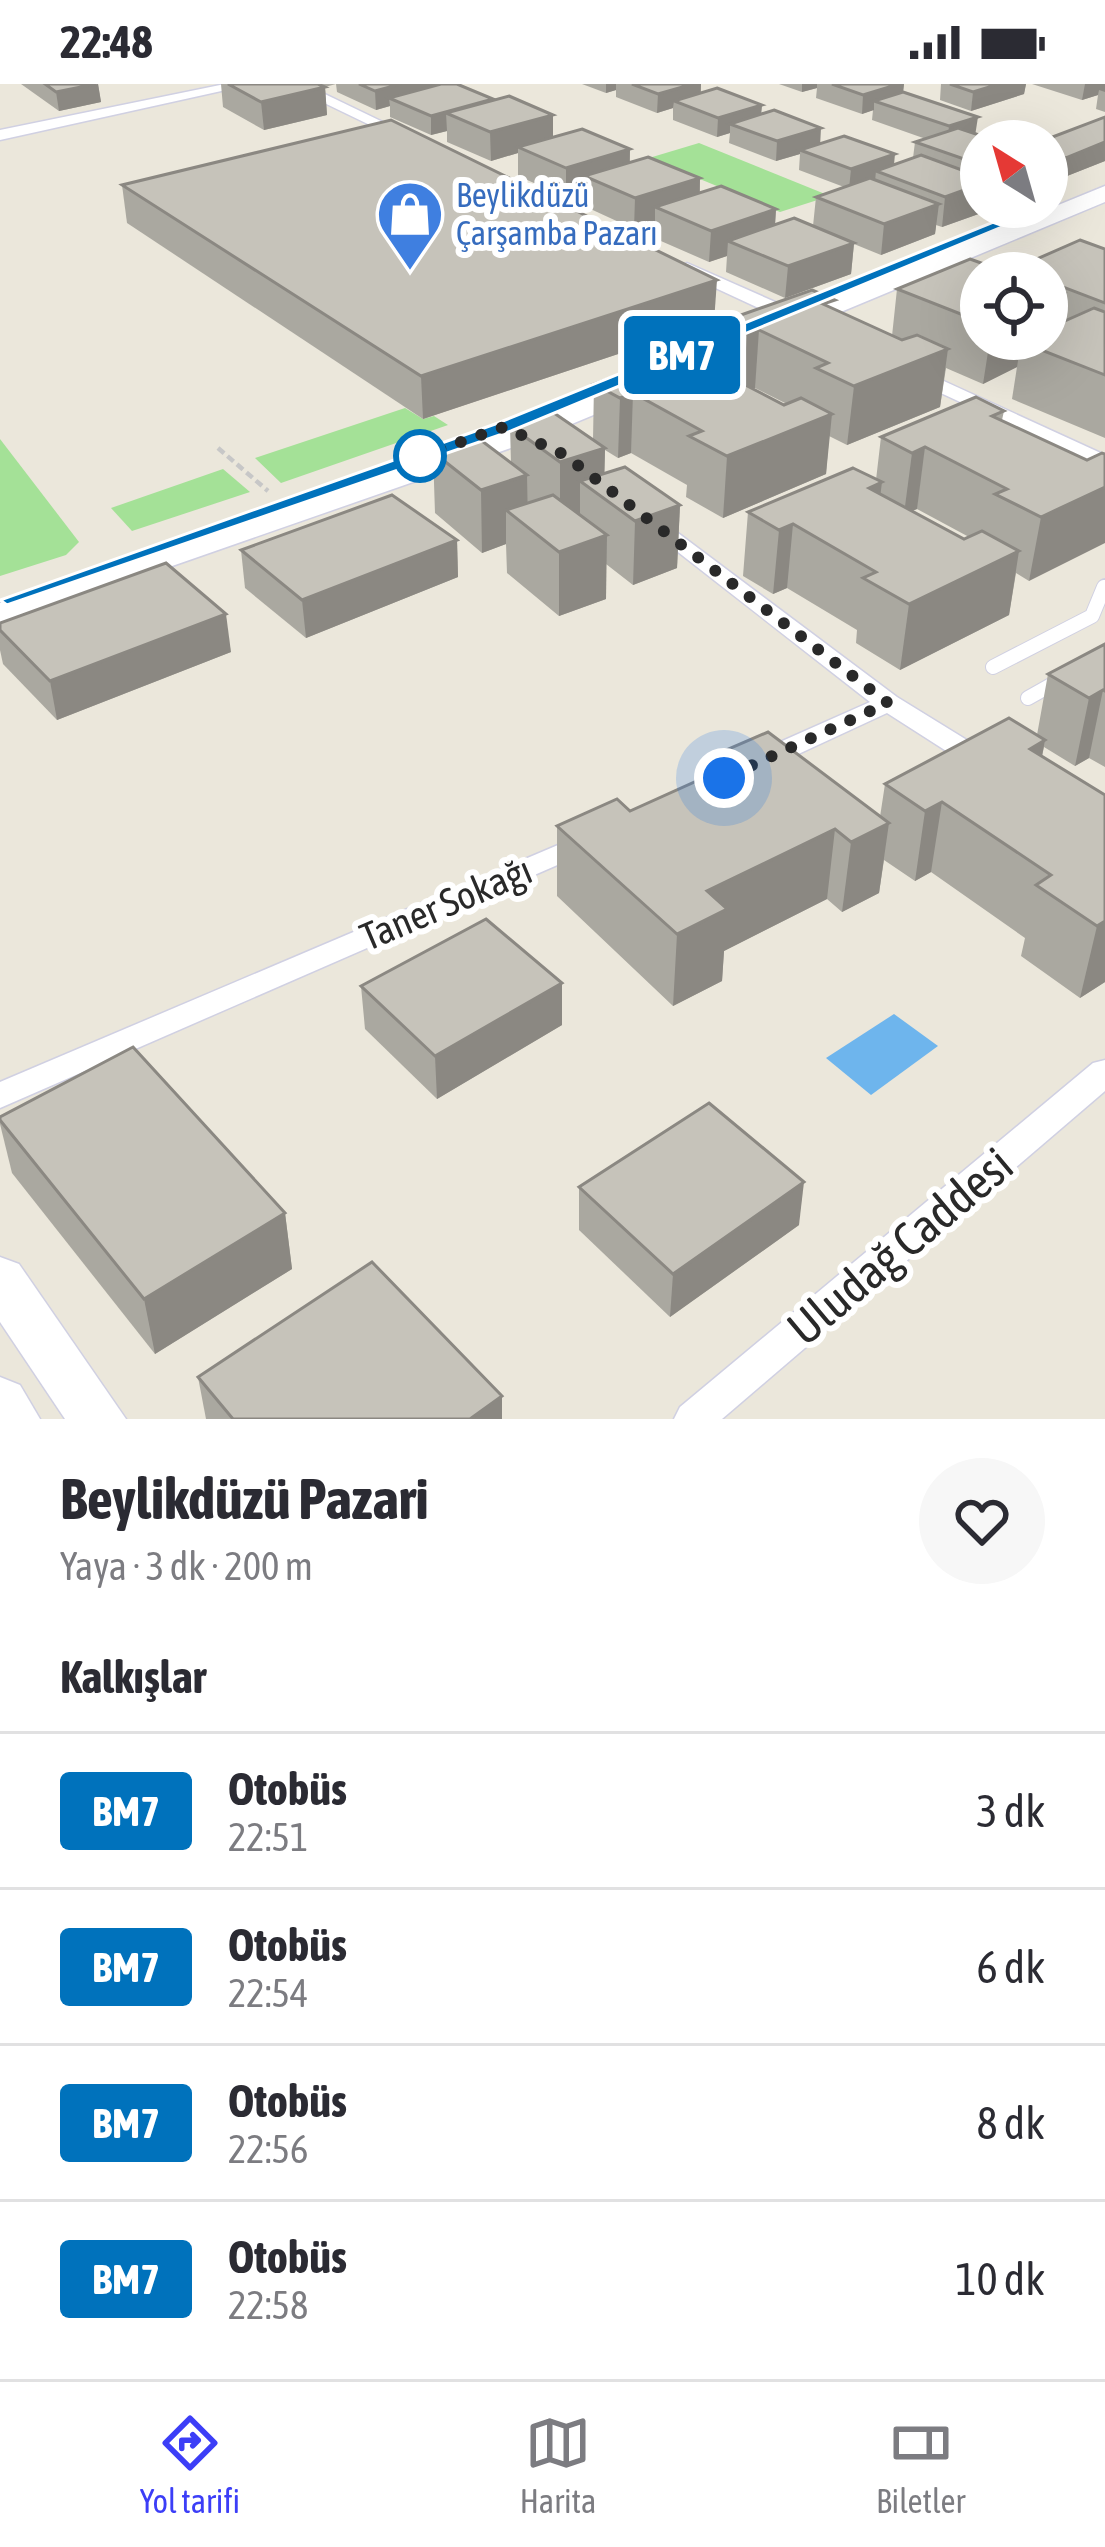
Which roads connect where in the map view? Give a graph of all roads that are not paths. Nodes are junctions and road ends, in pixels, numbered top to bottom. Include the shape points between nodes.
1 (246, 84) edge
2 (292, 84) edge
3 (0, 135) edge
4 (427, 147) edge
5 (1105, 181) edge
6 (1105, 193) edge
7 (1068, 196) edge
8 (999, 228) edge
9 (661, 256) edge
10 (803, 322) junction
11 (887, 361) edge
12 (1105, 463) edge
13 (624, 499) edge
14 (123, 566) junction
15 (1105, 585) edge
16 (0, 600) edge
17 (0, 615) edge
18 (993, 667) dead end
19 (1066, 676) edge
20 (1028, 698) dead end
21 (888, 703) junction
22 (1006, 776) edge
23 (724, 778) edge
24 (622, 826) edge
25 (1105, 1072) edge
26 (0, 1096) edge
27 (0, 1280) edge
28 (0, 1402) edge
29 (11, 1419) edge
30 (97, 1419) edge
31 (694, 1419) edge

1 - 3 street
2 - 4 street
5 - 7 main road
6 - 10 main road
8 - 10 main road
9 - 10 street
10 - 14 main road via 524,436
11 - 12 street
13 - 21 street
14 - 16 main road
14 - 17 main road
15 - 18 lane via 1092,616
19 - 20 lane
21 - 22 street
21 - 23 street
24 - 26 street, Taner Sokağı
25 - 31 street, Uludağ Caddesi
27 - 30 main road
28 - 29 main road

